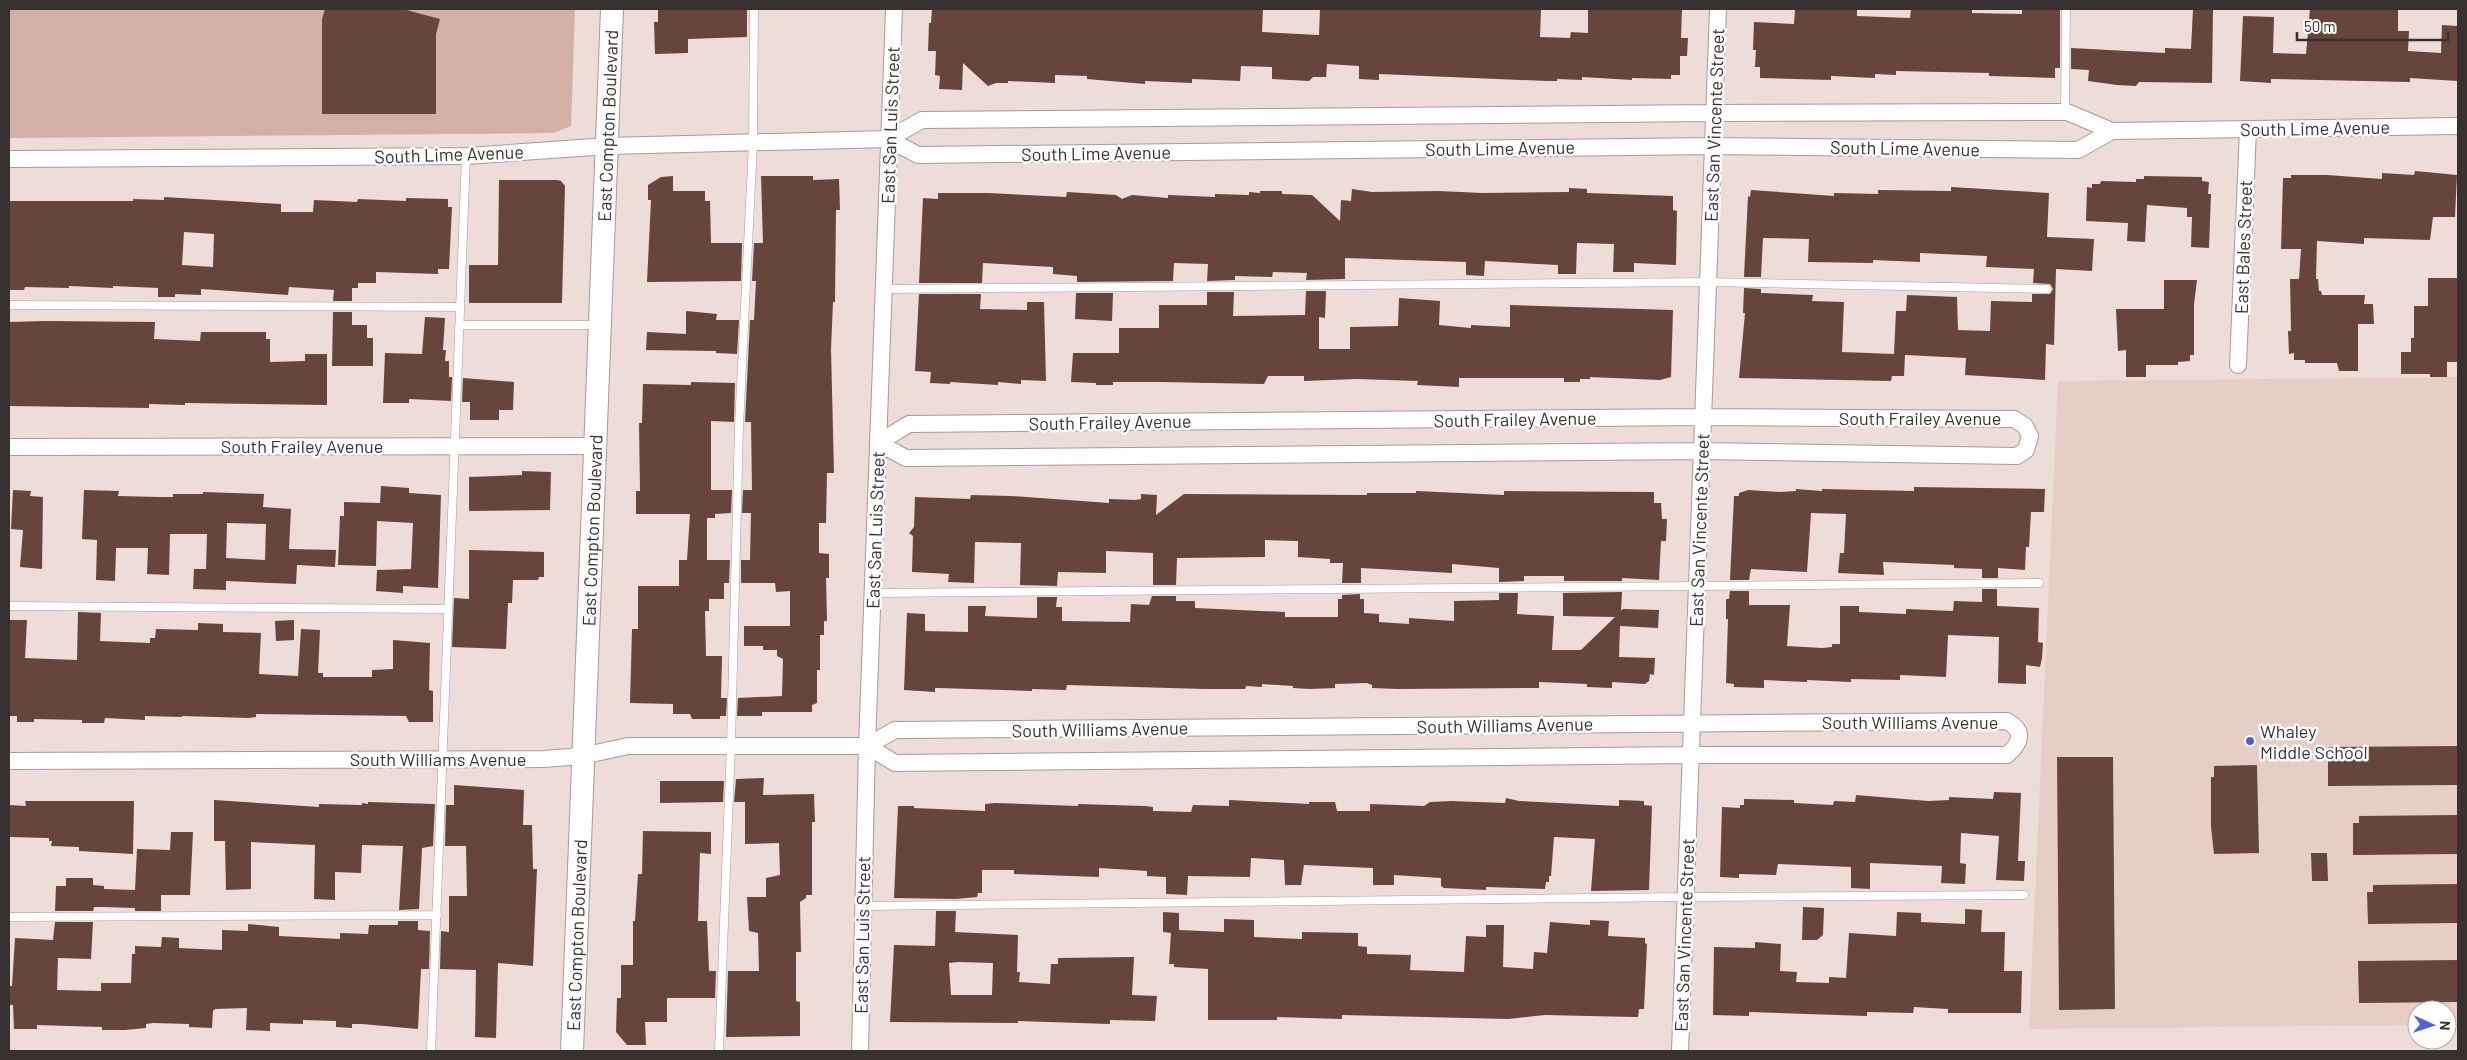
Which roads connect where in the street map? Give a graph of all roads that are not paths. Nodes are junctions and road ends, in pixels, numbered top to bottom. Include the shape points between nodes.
1 (612, 9) edge
2 (754, 9) edge
3 (894, 9) edge
4 (1718, 9) edge
5 (2066, 9) edge
6 (2064, 112) junction
7 (1713, 113) junction
8 (2458, 126) edge
9 (2248, 129) junction
10 (2112, 131) junction
11 (888, 139) junction
12 (753, 144) junction
13 (608, 146) junction
14 (1712, 146) junction
15 (466, 156) junction
16 (9, 159) edge
17 (1708, 282) junction
18 (2046, 288) dead end
19 (885, 290) junction
20 (9, 305) edge
21 (460, 308) junction
22 (459, 325) junction
23 (600, 325) junction
24 (2238, 365) dead end
25 (1703, 417) junction
26 (878, 443) junction
27 (455, 446) junction
28 (595, 446) junction
29 (9, 447) edge
30 (1702, 451) junction
31 (2039, 584) dead end
32 (1698, 587) junction
33 (872, 593) junction
34 (9, 606) edge
35 (448, 609) junction
36 (1692, 723) junction
37 (731, 744) junction
38 (867, 746) junction
39 (1691, 755) junction
40 (582, 756) junction
41 (442, 759) junction
42 (9, 761) edge
43 (2024, 895) dead end
44 (1686, 897) junction
45 (863, 906) junction
46 (437, 915) junction
47 (9, 916) edge
48 (431, 1051) edge
49 (572, 1051) edge
50 (719, 1051) edge
51 (860, 1051) edge
52 (1680, 1051) edge

1 - 13 main road, East Compton Boulevard
2 - 12 lane
3 - 11 street, East San Luis Street
4 - 7 street, East San Vincente Street
5 - 6 lane
6 - 7 street, South Lime Avenue
6 - 10 street, South Lime Avenue
7 - 11 street, South Lime Avenue via 922,120
7 - 14 street, East San Vincente Street
8 - 9 street, South Lime Avenue
9 - 10 street, South Lime Avenue
9 - 24 street, East Bales Street
10 - 14 street, South Lime Avenue via 2078,150
11 - 12 street, South Lime Avenue
11 - 14 street, South Lime Avenue via 918,155
11 - 19 street, East San Luis Street
12 - 13 street, South Lime Avenue
12 - 37 lane via 739,426
13 - 15 street, South Lime Avenue
13 - 23 main road, East Compton Boulevard
14 - 17 street, East San Vincente Street
15 - 16 street, South Lime Avenue
15 - 21 lane
17 - 18 lane
17 - 19 lane
17 - 25 street, East San Vincente Street
19 - 26 street, East San Luis Street
20 - 21 lane
21 - 22 lane
22 - 23 lane
22 - 27 lane
23 - 28 main road, East Compton Boulevard
25 - 26 street, South Frailey Avenue via 908,424
25 - 30 street, East San Vincente Street
25 - 30 street, South Frailey Avenue via 2014,418 2025,426 2030,436 2026,450 2017,456
26 - 30 street, South Frailey Avenue via 906,458
26 - 33 street, East San Luis Street
27 - 28 street, South Frailey Avenue
27 - 29 street, South Frailey Avenue
27 - 35 lane
28 - 40 main road, East Compton Boulevard
30 - 32 street, East San Vincente Street
31 - 32 lane
32 - 33 lane
32 - 36 street, East San Vincente Street
33 - 38 street, East San Luis Street
34 - 35 lane
35 - 41 lane
36 - 38 street, South Williams Avenue via 895,730
36 - 39 street, East San Vincente Street
36 - 39 street, South Williams Avenue via 2007,721 2016,726 2020,736 2017,746 2007,755
37 - 38 street, South Williams Avenue
37 - 40 street, South Williams Avenue via 628,746
37 - 50 lane
38 - 39 street, South Williams Avenue via 895,763
38 - 45 street, East San Luis Street
39 - 44 street, East San Vincente Street
40 - 41 street, South Williams Avenue
40 - 49 main road, East Compton Boulevard
41 - 42 street, South Williams Avenue
41 - 46 lane
43 - 44 lane
44 - 45 lane
44 - 52 street, East San Vincente Street
45 - 51 street, East San Luis Street
46 - 47 lane
46 - 48 lane

